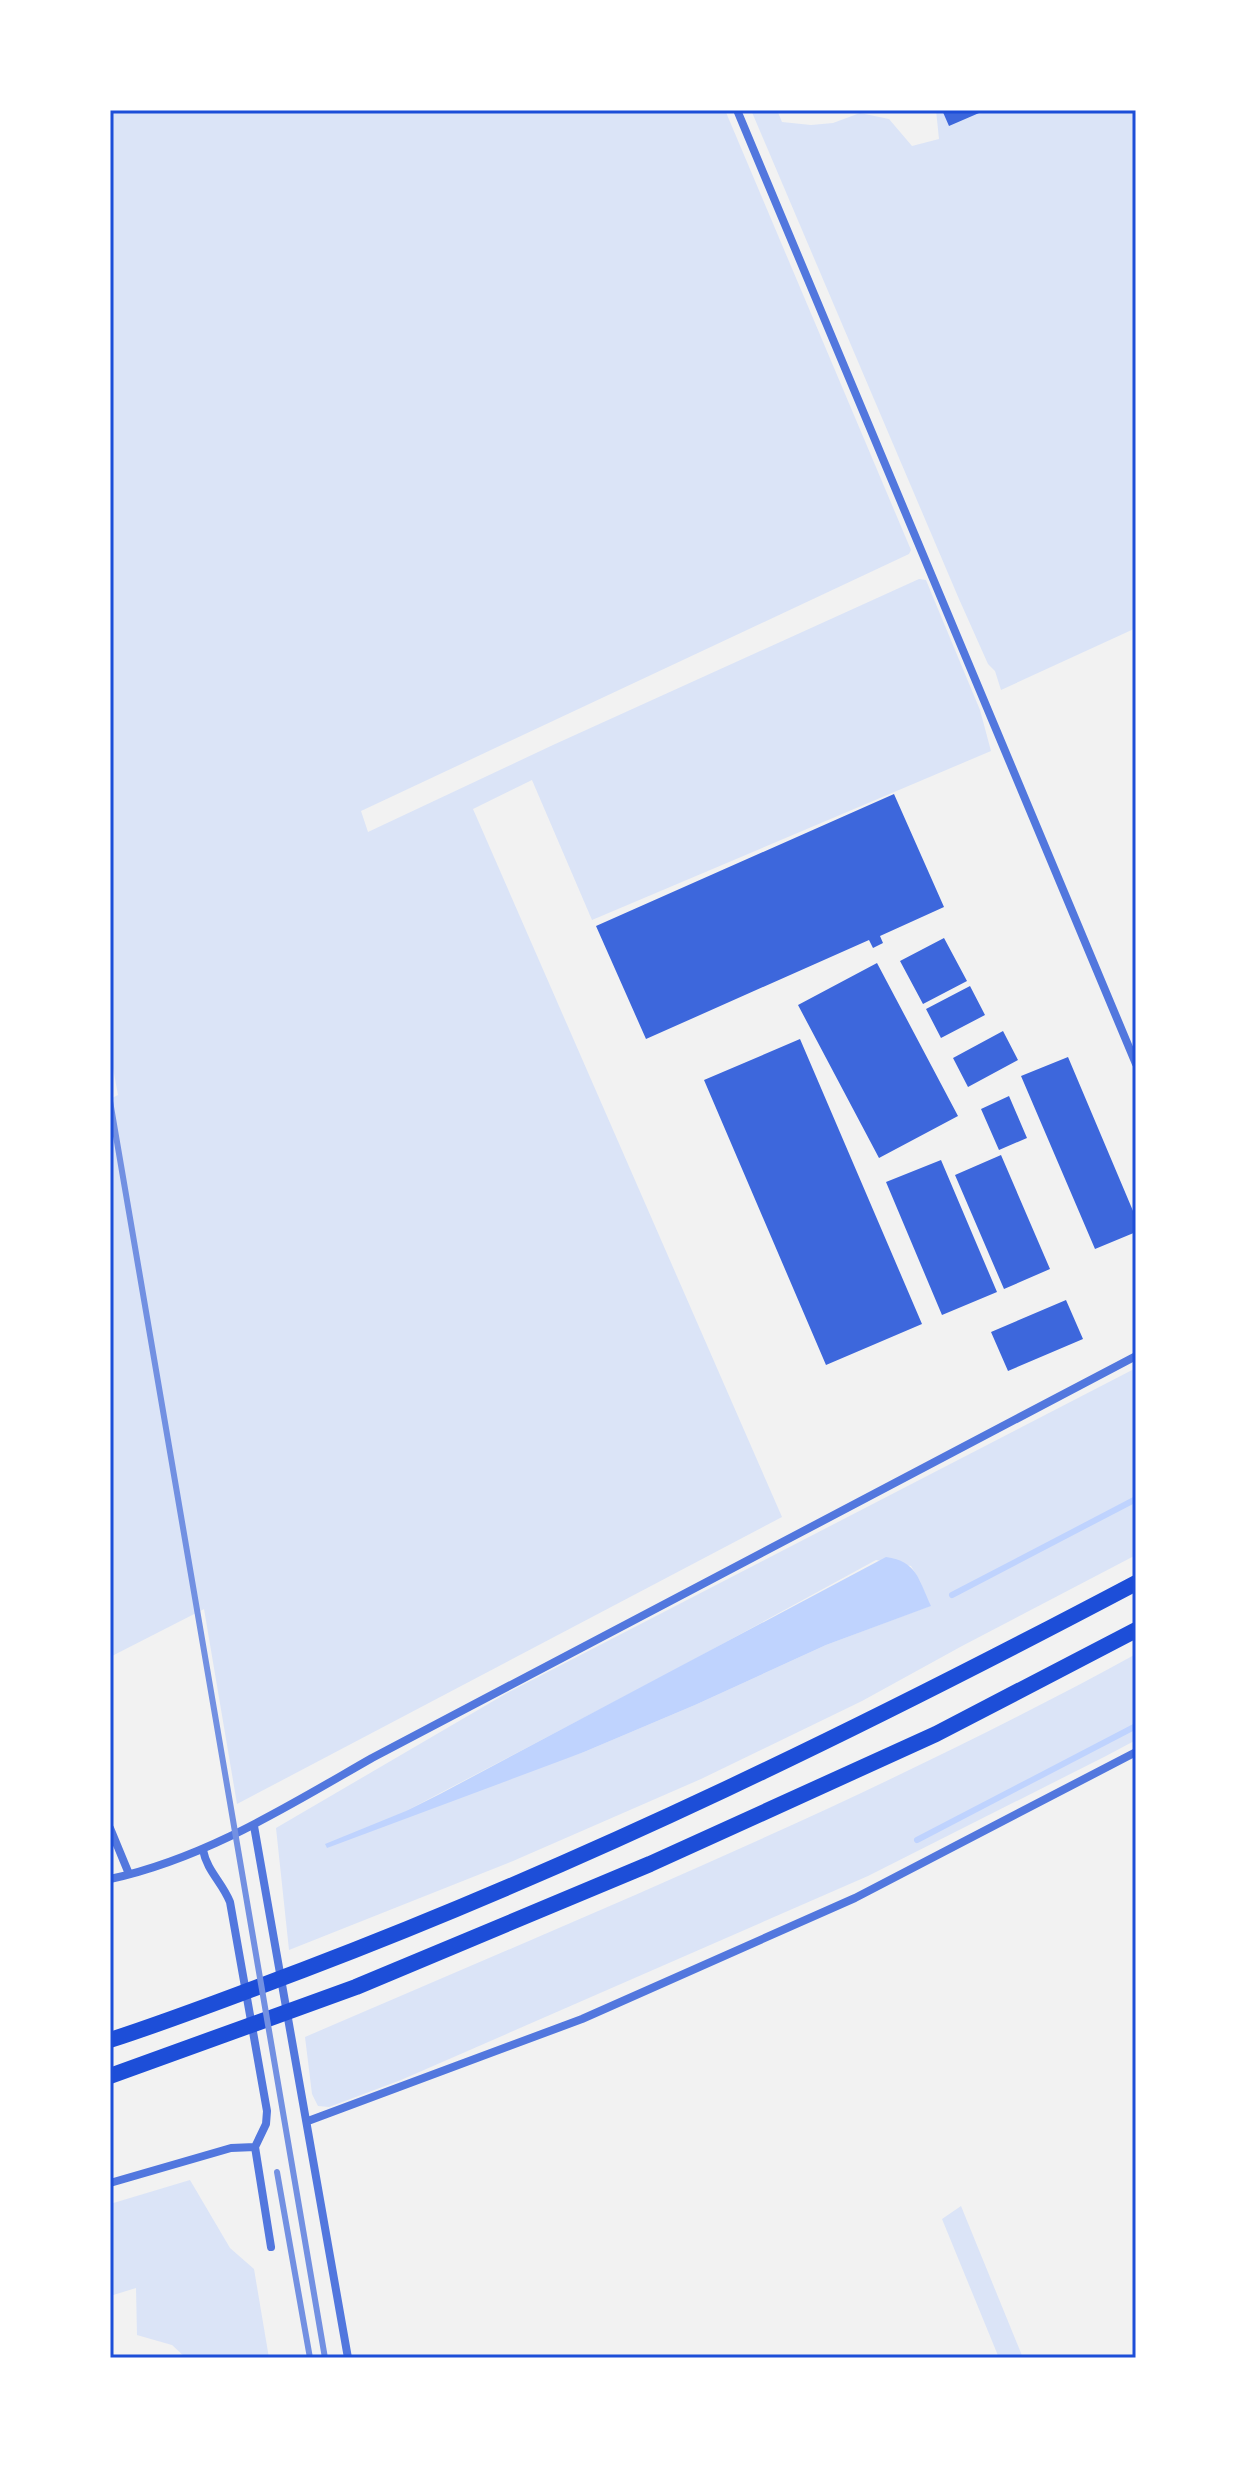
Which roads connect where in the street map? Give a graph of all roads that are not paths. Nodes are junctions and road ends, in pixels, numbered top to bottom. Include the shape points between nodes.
1 (737, 110) edge
2 (1136, 1064) edge
3 (1136, 1356) edge
4 (1136, 1583) edge
5 (1136, 1630) edge
6 (1136, 1752) edge
7 (254, 1826) junction
8 (110, 1828) edge
9 (203, 1850) junction
10 (129, 1874) junction
11 (110, 1879) edge
12 (110, 2040) edge
13 (110, 2076) edge
14 (308, 2121) junction
15 (255, 2147) junction
16 (110, 2183) edge
17 (271, 2247) dead end
18 (348, 2358) edge

1 - 2 street
3 - 7 street via 372,1758
4 - 12 highway via 886,1713 633,1833 341,1955
5 - 13 highway via 936,1734 650,1864 356,1987
6 - 14 street via 841,1904 582,2019
7 - 9 street
7 - 14 street
8 - 10 street
9 - 10 street
9 - 15 street via 207,1868 230,1902 256,2045 267,2111
10 - 11 street
14 - 18 street
15 - 16 street via 231,2148
15 - 17 street

